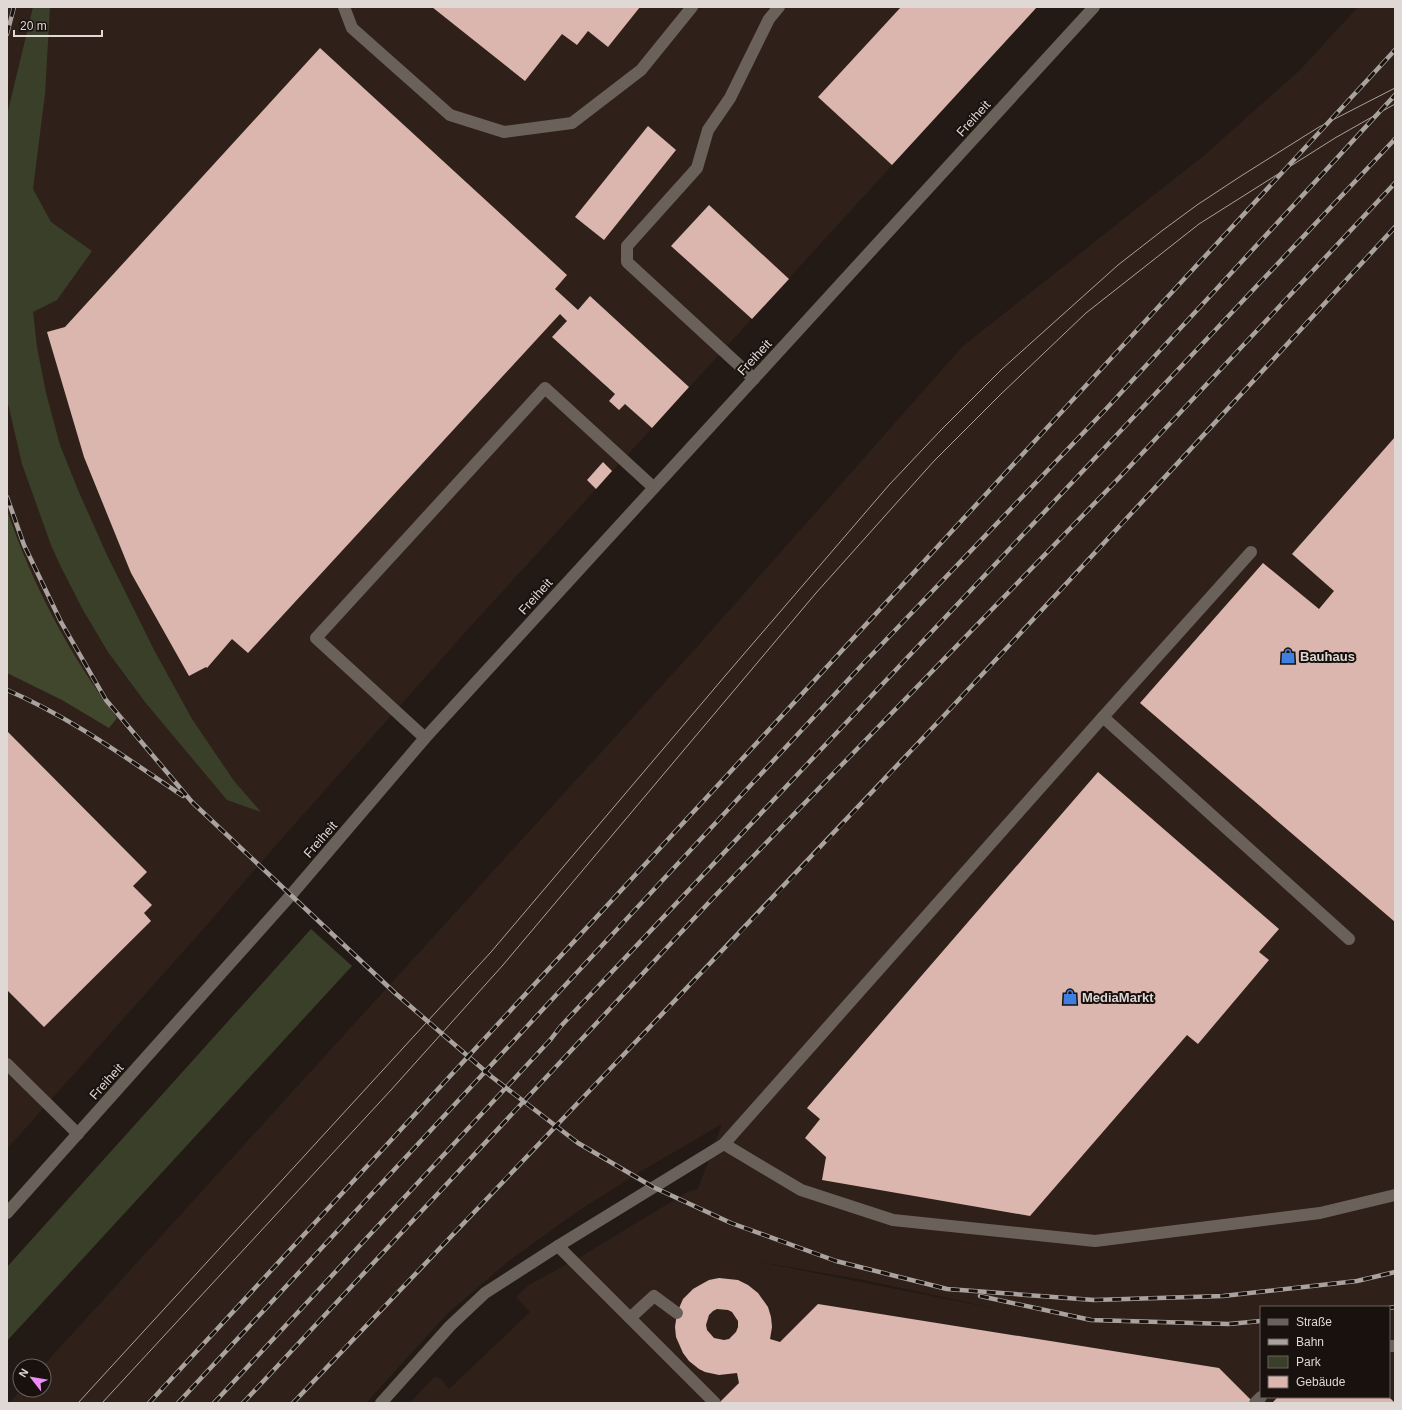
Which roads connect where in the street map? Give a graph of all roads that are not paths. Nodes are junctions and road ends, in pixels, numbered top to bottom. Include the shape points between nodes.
1 (344, 7) edge
2 (692, 7) edge
3 (779, 7) edge
4 (1094, 7) edge
5 (754, 379) junction
6 (653, 487) junction
7 (1251, 552) dead end
8 (1103, 717) junction
9 (425, 738) junction
10 (1349, 939) dead end
11 (7, 1064) edge
12 (78, 1134) junction
13 (724, 1144) junction
14 (1395, 1195) edge
15 (7, 1213) edge
16 (558, 1246) junction
17 (677, 1313) dead end
18 (630, 1318) junction
19 (381, 1403) edge
20 (715, 1403) edge

1 - 2 street via 352,28 450,115 504,132 572,123 641,70
3 - 5 street via 769,19 730,98 708,130 697,168 627,246 627,262
4 - 5 street, Freiheit
5 - 6 street, Freiheit
6 - 9 street, Freiheit
6 - 9 street via 545,388 316,638
7 - 8 street
8 - 10 street
8 - 13 street
9 - 12 street, Freiheit
11 - 12 street
12 - 15 street, Freiheit
13 - 14 street via 801,1190 893,1220 1095,1241 1320,1213
13 - 16 street
16 - 18 street
16 - 19 street via 485,1293 450,1326
17 - 18 street via 654,1296
18 - 20 street

